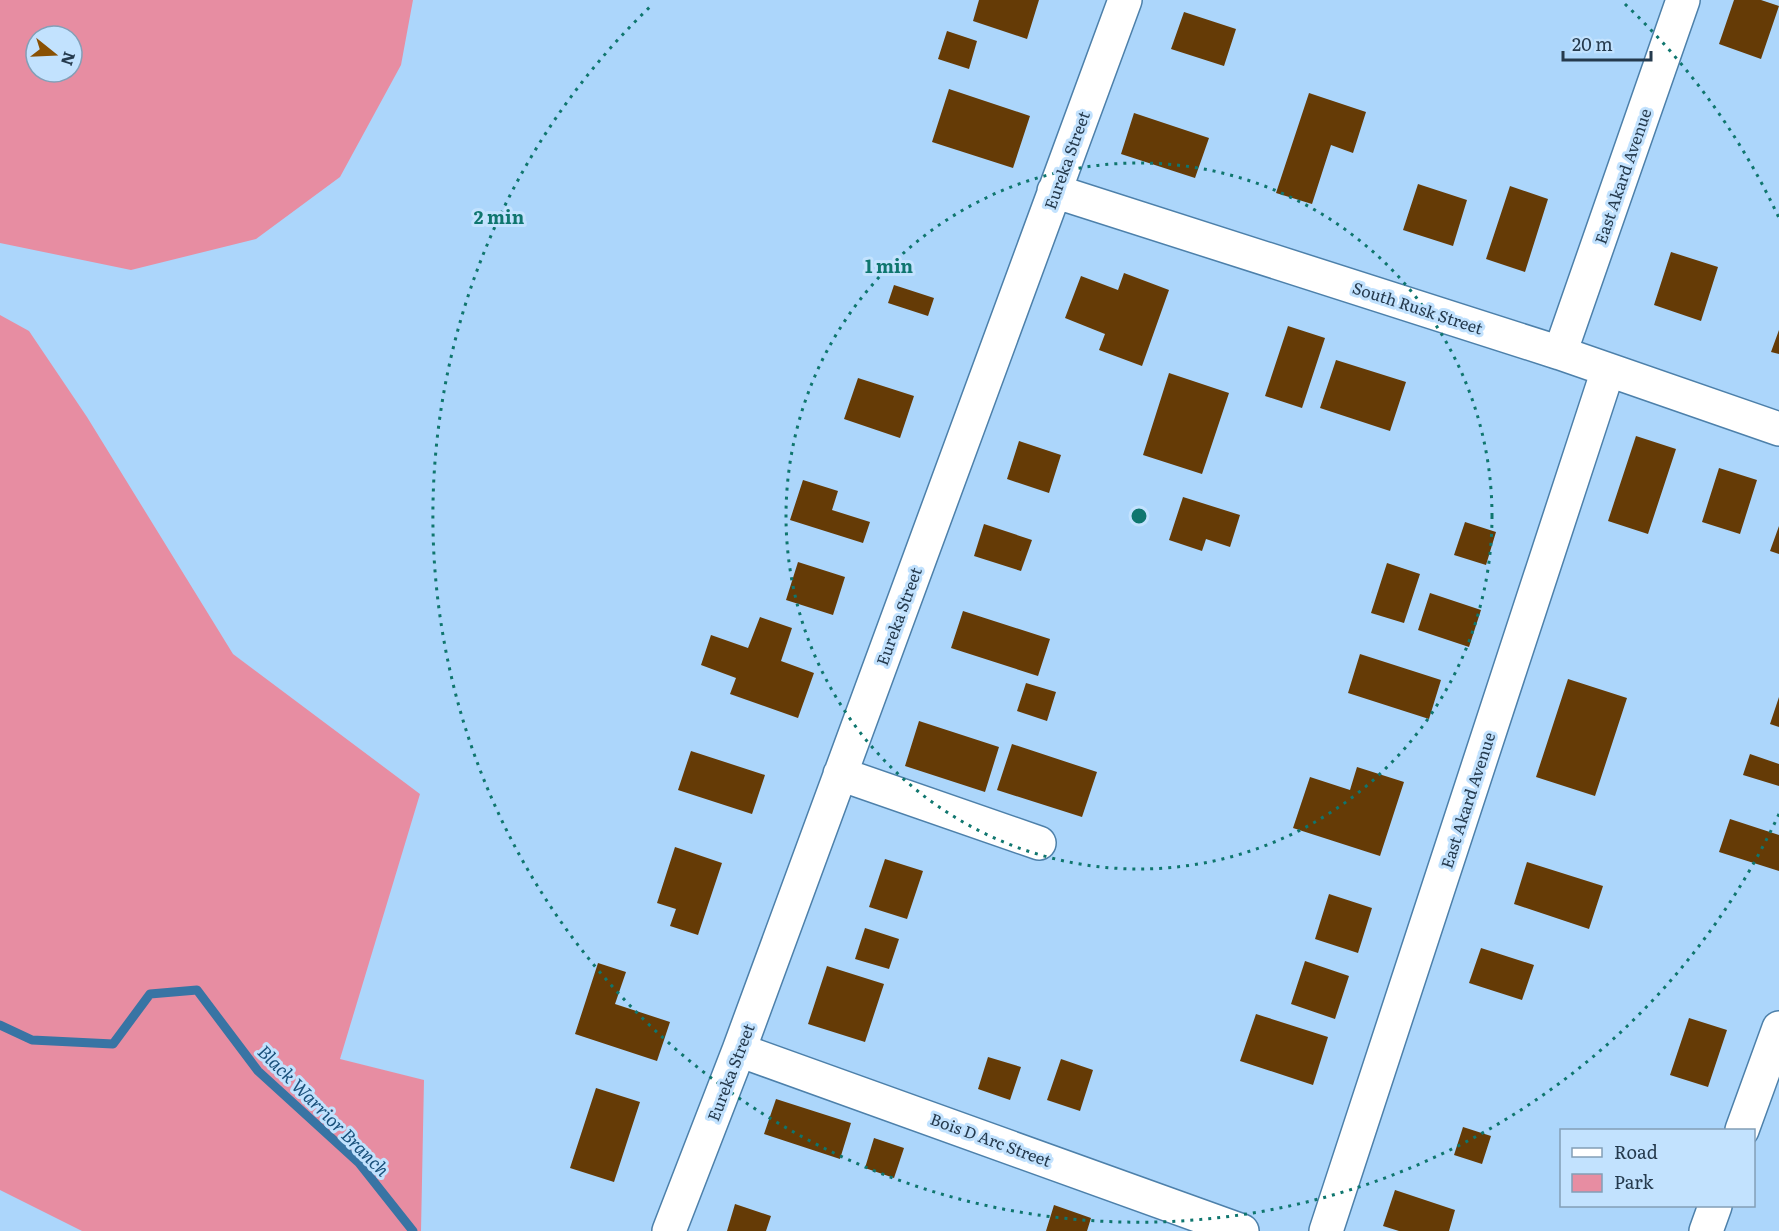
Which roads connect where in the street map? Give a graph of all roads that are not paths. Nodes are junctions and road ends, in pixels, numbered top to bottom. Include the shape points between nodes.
1 (1125, 0) edge
2 (1683, 0) edge
3 (1054, 191) junction
4 (1560, 353) junction
5 (1608, 370) junction
6 (1779, 429) edge
7 (840, 774) junction
8 (1039, 843) dead end
9 (1779, 1028) edge
10 (739, 1050) junction
11 (1743, 1129) edge
12 (1715, 1207) edge
13 (669, 1231) edge
14 (1242, 1231) edge
15 (1326, 1231) edge
16 (1706, 1231) edge

1 - 3 street, Eureka Street
2 - 4 street, East Akard Avenue
3 - 4 street, South Rusk Street
3 - 7 street, Eureka Street
4 - 5 street, South Rusk Street
5 - 6 street, South Rusk Street
5 - 15 street, East Akard Avenue
7 - 8 street
7 - 10 street, Eureka Street
9 - 11 street
10 - 13 street, Eureka Street
10 - 14 street, Bois D Arc Street
12 - 16 street

